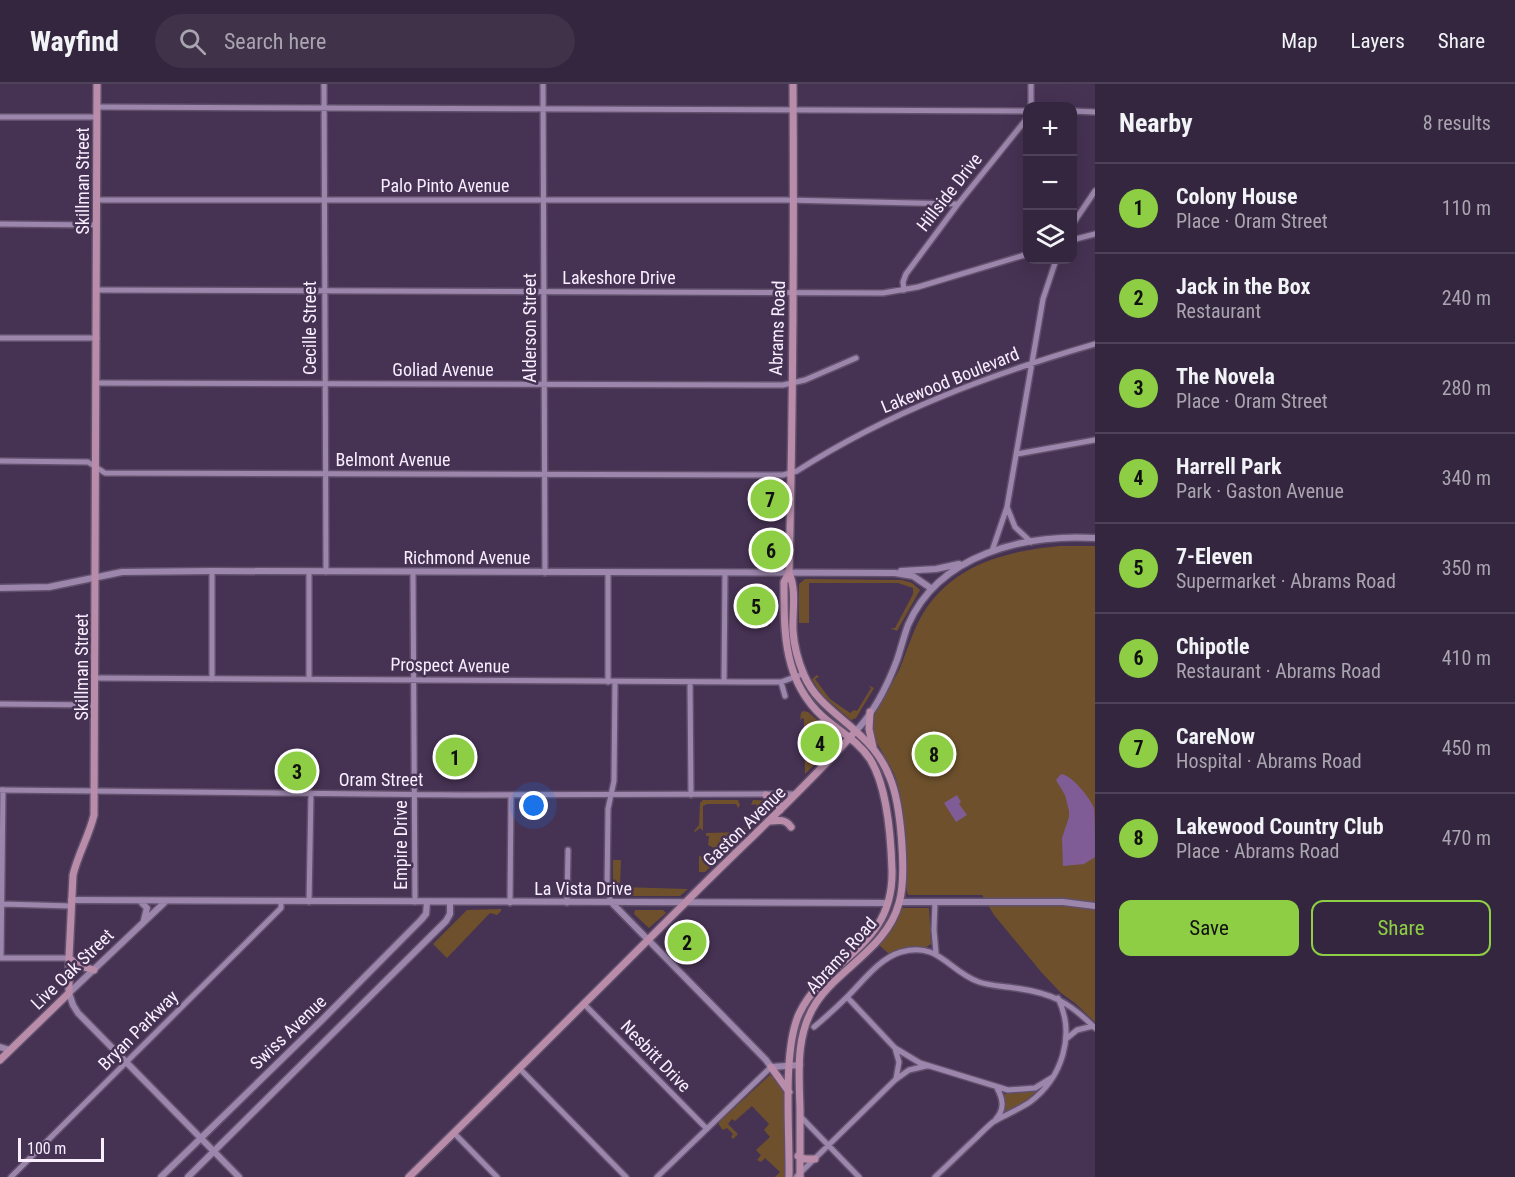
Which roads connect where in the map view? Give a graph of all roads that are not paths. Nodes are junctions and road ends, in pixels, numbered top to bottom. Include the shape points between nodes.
1 (97, 84) edge
2 (324, 84) edge
3 (543, 84) edge
4 (793, 84) edge
5 (1031, 84) edge
6 (1031, 102) edge
7 (98, 107) junction
8 (324, 108) junction
9 (543, 109) junction
10 (793, 109) junction
11 (1023, 111) edge
12 (1077, 111) edge
13 (1095, 111) edge
14 (0, 117) edge
15 (98, 117) junction
16 (1023, 123) edge
17 (1095, 191) edge
18 (97, 200) junction
19 (324, 200) junction
20 (543, 200) junction
21 (793, 201) junction
22 (958, 204) junction
23 (1077, 218) edge
24 (0, 224) edge
25 (97, 225) junction
26 (1095, 234) edge
27 (1077, 239) edge
28 (1023, 255) edge
29 (1055, 264) edge
30 (97, 290) junction
31 (904, 290) junction
32 (324, 291) junction
33 (544, 291) junction
34 (794, 293) junction
35 (0, 338) edge
36 (97, 338) junction
37 (1095, 344) edge
38 (856, 358) dead end
39 (1031, 364) junction
40 (97, 383) junction
41 (324, 383) junction
42 (791, 383) junction
43 (544, 384) junction
44 (1095, 440) edge
45 (1017, 454) junction
46 (0, 461) edge
47 (96, 467) junction
48 (325, 474) junction
49 (790, 474) junction
50 (544, 475) junction
51 (1007, 507) junction
52 (1095, 538) edge
53 (1031, 542) junction
54 (992, 551) junction
55 (968, 561) junction
56 (212, 571) junction
57 (309, 572) junction
58 (326, 572) junction
59 (413, 572) junction
60 (545, 573) junction
61 (608, 573) junction
62 (725, 573) junction
63 (789, 573) junction
64 (895, 573) junction
65 (96, 576) junction
66 (0, 588) edge
67 (932, 589) junction
68 (803, 674) junction
69 (96, 678) junction
70 (794, 678) junction
71 (212, 679) junction
72 (309, 679) junction
73 (413, 680) junction
74 (612, 682) junction
75 (690, 682) junction
76 (724, 682) junction
77 (781, 682) junction
78 (785, 696) dead end
79 (0, 704) edge
80 (95, 705) junction
81 (870, 712) junction
82 (856, 731) junction
83 (850, 738) junction
84 (874, 750) junction
85 (1, 790) edge
86 (95, 790) junction
87 (311, 794) junction
88 (414, 794) junction
89 (798, 794) junction
90 (511, 795) junction
91 (610, 795) junction
92 (690, 795) junction
93 (766, 795) junction
94 (780, 810) junction
95 (898, 817) junction
96 (887, 818) junction
97 (770, 822) junction
98 (790, 827) dead end
99 (568, 850) dead end
100 (1, 874) edge
101 (140, 901) junction
102 (166, 901) junction
103 (281, 902) junction
104 (309, 902) junction
105 (415, 902) junction
106 (935, 902) junction
107 (71, 903) junction
108 (427, 903) junction
109 (450, 903) junction
110 (510, 903) junction
111 (567, 903) junction
112 (612, 903) junction
113 (685, 903) junction
114 (888, 903) junction
115 (900, 903) junction
116 (2, 904) junction
117 (1095, 906) edge
118 (144, 922) junction
119 (649, 941) junction
120 (936, 953) junction
121 (1, 958) edge
122 (69, 958) junction
123 (94, 970) junction
124 (69, 993) junction
125 (812, 993) junction
126 (847, 997) junction
127 (1057, 998) junction
128 (584, 1004) junction
129 (323, 1020) junction
130 (814, 1027) dead end
131 (1094, 1027) edge
132 (334, 1031) junction
133 (1066, 1039) junction
134 (0, 1047) edge
135 (800, 1047) junction
136 (895, 1048) junction
137 (10, 1050) junction
138 (0, 1060) edge
139 (126, 1062) junction
140 (790, 1065) junction
141 (800, 1065) junction
142 (927, 1066) junction
143 (771, 1068) junction
144 (520, 1069) junction
145 (1053, 1077) junction
146 (895, 1080) junction
147 (997, 1088) junction
148 (789, 1093) junction
149 (800, 1116) junction
150 (992, 1123) junction
151 (706, 1129) junction
152 (454, 1133) junction
153 (201, 1138) junction
154 (828, 1146) junction
155 (789, 1148) junction
156 (214, 1151) junction
157 (800, 1157) junction
158 (815, 1159) junction
159 (799, 1176) edge
160 (11, 1177) edge
161 (161, 1177) edge
162 (188, 1177) edge
163 (239, 1177) edge
164 (409, 1177) edge
165 (497, 1177) edge
166 (626, 1177) edge
167 (657, 1177) edge
168 (789, 1177) edge
169 (859, 1177) edge
170 (935, 1177) edge

1 - 7 main road, Skillman Street
2 - 8 street, Cecille Street
3 - 9 street, Alderson Street
4 - 10 main road, Abrams Road
5 - 6 street
7 - 8 street
7 - 15 main road, Skillman Street
8 - 9 street
8 - 19 street, Cecille Street
9 - 10 street
9 - 20 street, Alderson Street
10 - 11 street
10 - 21 main road, Abrams Road
12 - 13 street
14 - 15 street
15 - 18 main road, Skillman Street
16 - 22 street, Hillside Drive
17 - 23 street
18 - 19 street, Palo Pinto Avenue
18 - 25 main road, Skillman Street
19 - 20 street, Palo Pinto Avenue
19 - 32 street, Cecille Street
20 - 21 street, Palo Pinto Avenue
20 - 33 street, Alderson Street
21 - 22 street, Palo Pinto Avenue
21 - 34 main road, Abrams Road
22 - 31 street, Hillside Drive via 906,274
24 - 25 street
25 - 30 main road, Skillman Street
26 - 27 street
28 - 31 street, Lakeshore Drive
29 - 39 street via 1043,299
30 - 32 street, Lakeshore Drive
30 - 36 main road, Skillman Street
31 - 34 street, Lakeshore Drive
32 - 33 street, Lakeshore Drive
32 - 41 street, Cecille Street
33 - 34 street, Lakeshore Drive
33 - 43 street, Alderson Street
34 - 42 main road, Abrams Road
35 - 36 street
36 - 40 main road, Skillman Street
37 - 39 street, Lakewood Boulevard
38 - 42 street, Goliad Avenue
39 - 45 street
39 - 49 street, Lakewood Boulevard via 912,409
40 - 41 street, Goliad Avenue
40 - 47 main road, Skillman Street
41 - 43 street, Goliad Avenue
41 - 48 street, Cecille Street
42 - 43 street, Goliad Avenue
42 - 49 main road, Abrams Road
43 - 50 street, Alderson Street
44 - 45 street
45 - 51 street
46 - 47 street, Belmont Avenue via 88,462
47 - 48 street, Belmont Avenue via 105,473
47 - 65 main road, Skillman Street
48 - 50 street, Belmont Avenue
48 - 58 street, Cecille Street
49 - 50 street, Belmont Avenue
49 - 63 main road, Abrams Road
50 - 60 street, Alderson Street
51 - 53 street via 1015,527
51 - 54 street
52 - 53 street, Gaston Avenue
53 - 54 street, Gaston Avenue
54 - 55 street, Gaston Avenue
55 - 64 street
55 - 67 street, Gaston Avenue
56 - 57 street, Richmond Avenue
56 - 65 street, Richmond Avenue via 141,571
56 - 71 street
57 - 58 street, Richmond Avenue
57 - 72 street
58 - 59 street, Richmond Avenue
59 - 60 street, Richmond Avenue
59 - 73 street, Empire Drive
60 - 61 street, Richmond Avenue
61 - 62 street, Richmond Avenue
61 - 74 street
62 - 63 street, Richmond Avenue
62 - 76 street
63 - 64 street, Richmond Avenue
63 - 68 main road, Abrams Road via 793,583 795,647
63 - 70 main road, Abrams Road via 784,582 785,643
64 - 67 street, Richmond Avenue via 913,576
65 - 66 street, Richmond Avenue via 49,587
65 - 69 main road, Skillman Street
67 - 81 street, Gaston Avenue via 908,625 894,667
68 - 70 street, Prospect Avenue
68 - 82 main road, Abrams Road via 823,704
69 - 71 street, Prospect Avenue
69 - 80 main road, Skillman Street
70 - 77 street, Prospect Avenue
70 - 83 main road, Abrams Road via 812,706
71 - 72 street, Prospect Avenue
72 - 73 street, Prospect Avenue
73 - 74 street, Prospect Avenue
73 - 88 street, Empire Drive
74 - 75 street, Prospect Avenue
74 - 91 street via 614,781
75 - 76 street, Prospect Avenue
75 - 92 street
76 - 77 street, Prospect Avenue
77 - 78 street
79 - 80 street
80 - 86 main road, Skillman Street
81 - 82 street, Gaston Avenue
81 - 84 main road
82 - 83 main road, Gaston Avenue
82 - 84 main road, Abrams Road
83 - 89 main road, Gaston Avenue
83 - 96 main road, Abrams Road via 876,769
84 - 95 main road, Abrams Road via 891,779
85 - 86 street, Oram Street
85 - 100 street
86 - 87 street, Oram Street
86 - 107 main road, Skillman Street via 94,815 76,863
87 - 88 street, Oram Street
87 - 104 street
88 - 90 street, Oram Street
88 - 105 street, Empire Drive
89 - 93 street, Oram Street
89 - 94 main road, Gaston Avenue
90 - 91 street, Oram Street
90 - 110 street
91 - 92 street, Oram Street
91 - 112 street via 607,892
92 - 93 street, Oram Street
93 - 94 main road via 778,800
94 - 97 main road, Gaston Avenue
95 - 96 main road
95 - 115 main road, Abrams Road
96 - 114 main road, Abrams Road via 892,874
97 - 98 main road via 782,820
97 - 113 main road, Gaston Avenue
99 - 111 street
100 - 116 street
101 - 102 street, La Vista Drive
101 - 107 street, La Vista Drive
101 - 118 street via 147,908
102 - 103 street, La Vista Drive
102 - 118 street, Live Oak Street
103 - 104 street, La Vista Drive
103 - 139 street, Bryan Parkway via 281,908
104 - 105 street, La Vista Drive
105 - 108 street, La Vista Drive
106 - 115 street, La Vista Drive
106 - 117 street, La Vista Drive via 1063,902
106 - 120 street
107 - 116 street, La Vista Drive
107 - 122 main road, Skillman Street
108 - 109 street, La Vista Drive
108 - 129 street, Swiss Avenue via 422,921
109 - 110 street, La Vista Drive
109 - 132 street, Swiss Avenue via 446,921
110 - 111 street, La Vista Drive
111 - 112 street, La Vista Drive
112 - 113 street, La Vista Drive
112 - 119 street
113 - 114 street, La Vista Drive
113 - 119 main road, Gaston Avenue
114 - 115 street, La Vista Drive
114 - 125 main road, Abrams Road via 868,939
115 - 135 main road, Abrams Road via 877,942 816,1003
116 - 121 street
118 - 123 street, Live Oak Street
119 - 128 main road, Gaston Avenue
119 - 143 street
120 - 126 street via 913,950 892,955
120 - 127 street via 981,983 1033,990
121 - 122 street
122 - 123 main road
122 - 124 main road, Skillman Street
123 - 124 street, Live Oak Street
124 - 137 main road, Live Oak Street
124 - 139 street, Skillman Street via 78,1013
125 - 135 main road via 797,1039
125 - 140 main road, Abrams Road via 793,1031
126 - 130 street
126 - 136 street
127 - 131 street
127 - 133 street
128 - 144 main road, Gaston Avenue
128 - 151 street, Nesbitt Drive
129 - 132 street
129 - 153 street, Swiss Avenue
131 - 133 street via 1077,1030
132 - 156 street, Swiss Avenue
133 - 145 street
134 - 137 street
135 - 141 main road, Abrams Road
136 - 142 street
136 - 146 street via 899,1062
137 - 138 main road, Live Oak Street
139 - 153 street, Skillman Street
139 - 160 street, Bryan Parkway
140 - 141 street
140 - 143 street
140 - 148 main road, Abrams Road
141 - 149 main road, Abrams Road
142 - 146 street via 909,1070
142 - 147 street
143 - 148 main road
143 - 151 street
144 - 152 main road, Gaston Avenue
144 - 166 street
145 - 147 street via 1027,1090
145 - 150 street via 1031,1101
146 - 154 street
147 - 150 street via 1002,1109
148 - 155 main road, Abrams Road
149 - 154 street
149 - 157 main road, Abrams Road
150 - 170 street
151 - 167 street
152 - 164 main road, Gaston Avenue
152 - 165 street
153 - 156 street, Skillman Street
153 - 161 street, Swiss Avenue
154 - 158 street
154 - 169 street
155 - 157 main road
155 - 168 main road, Abrams Road
156 - 162 street, Swiss Avenue
156 - 163 street, Skillman Street
157 - 158 main road
157 - 159 main road, Abrams Road
158 - 159 street

